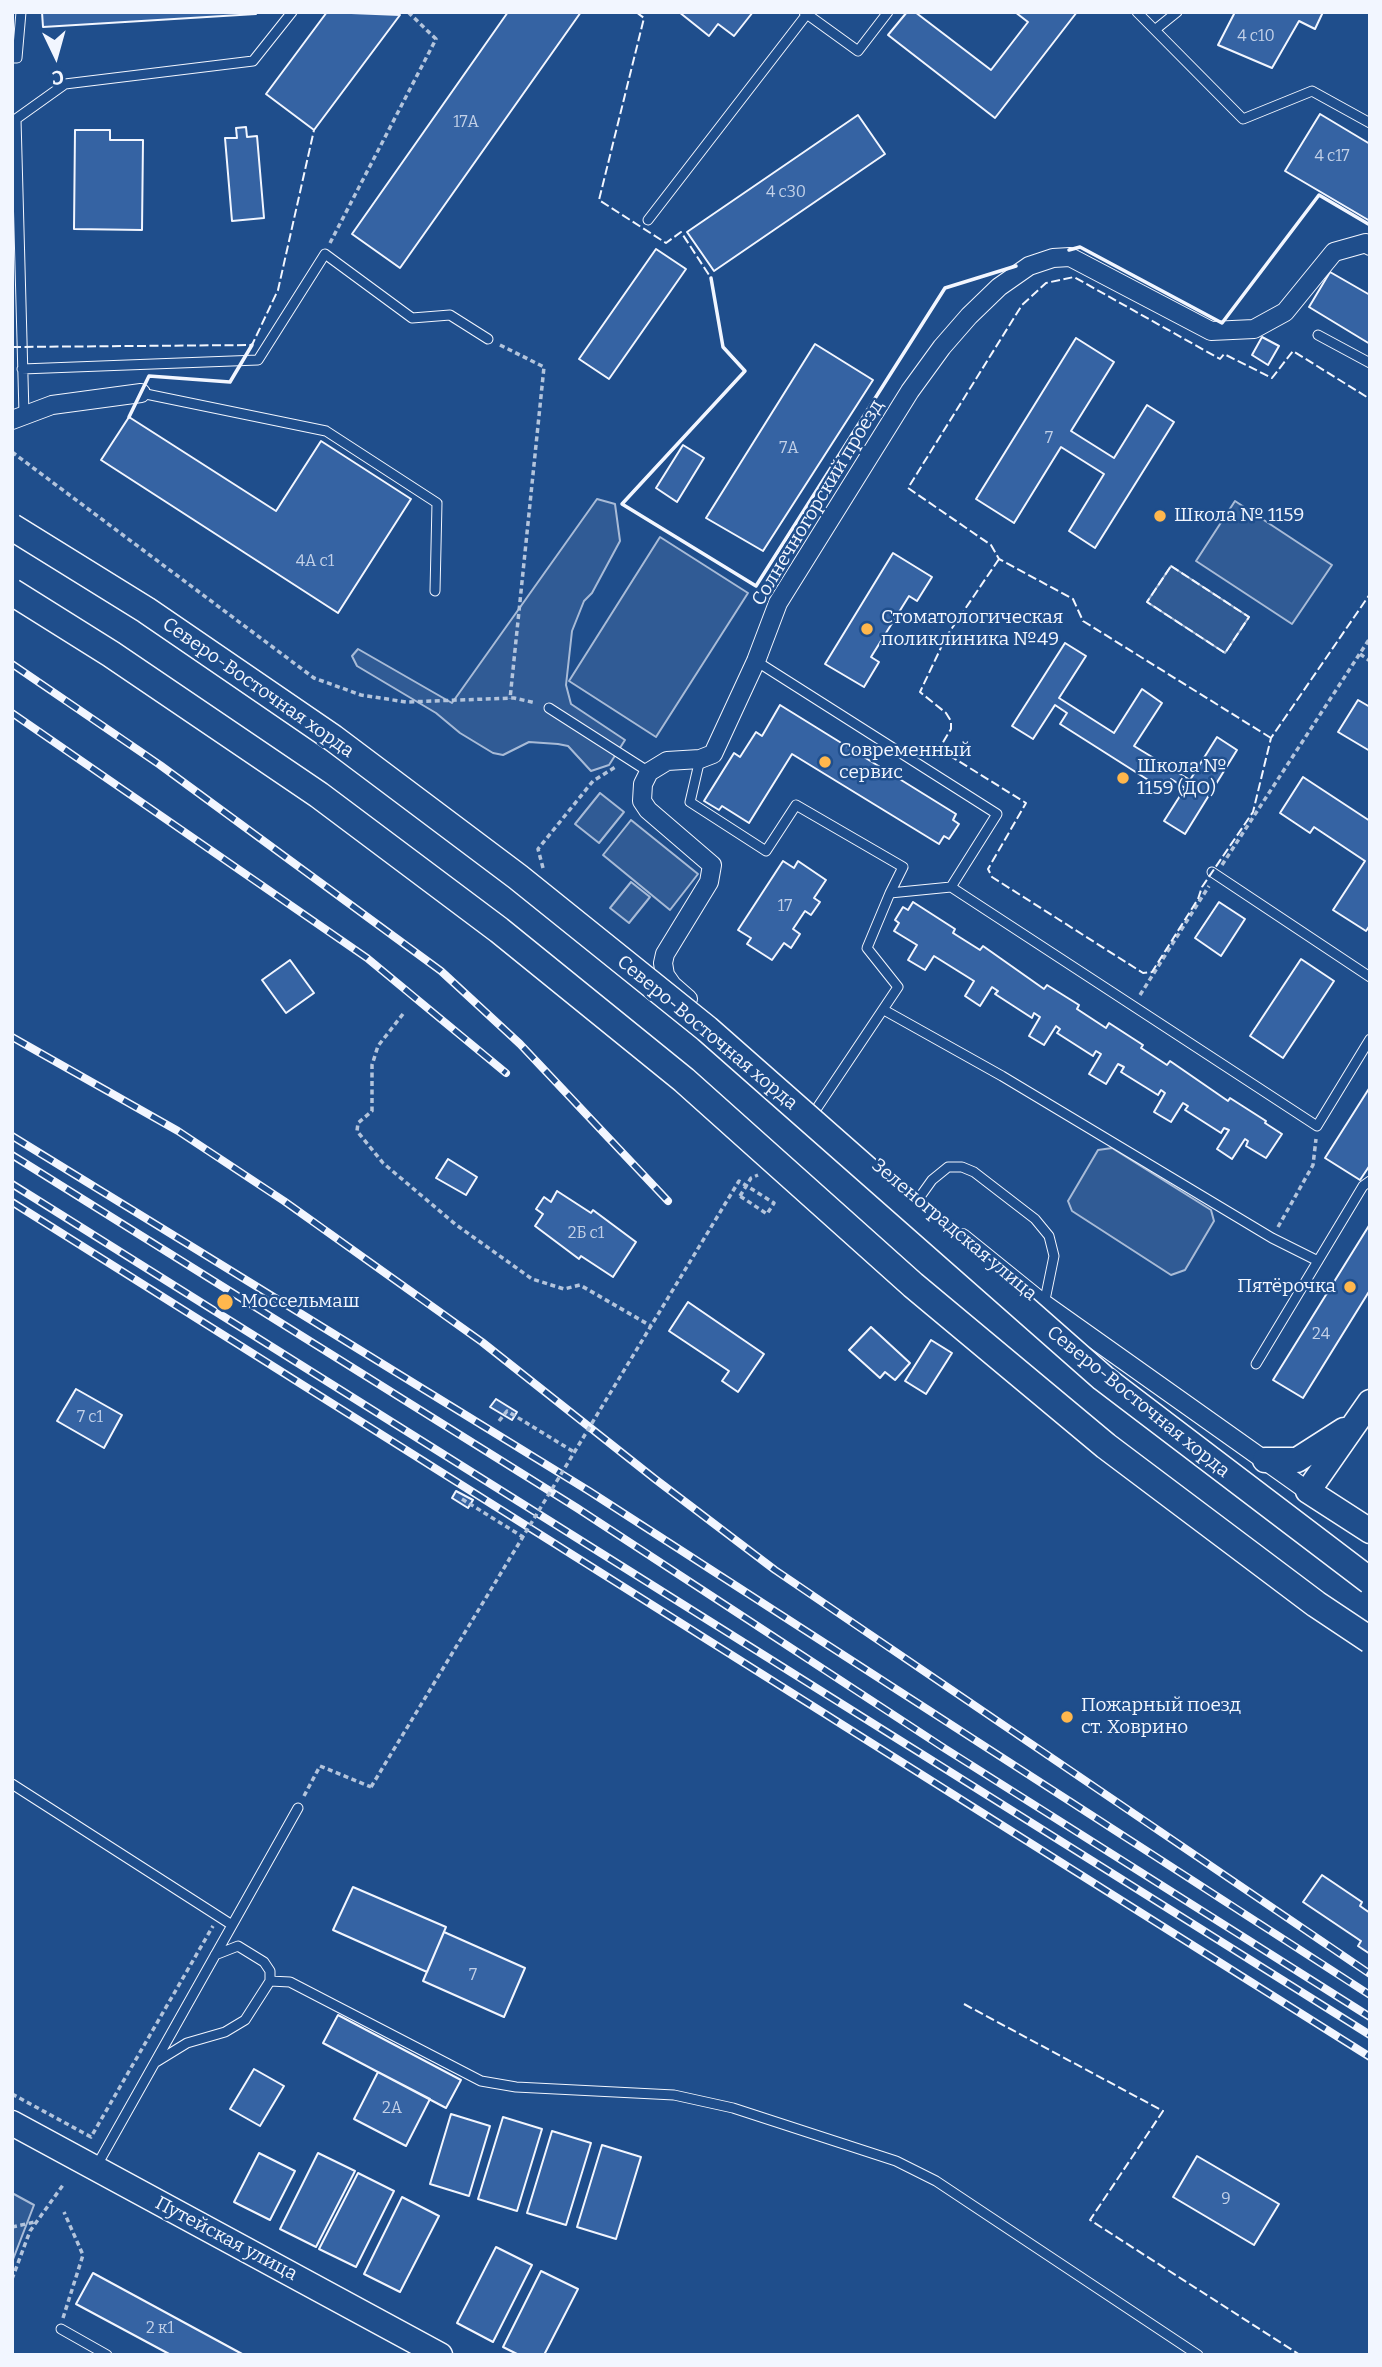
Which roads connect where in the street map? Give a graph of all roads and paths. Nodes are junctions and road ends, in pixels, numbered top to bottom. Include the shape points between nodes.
1 (21, 12) edge
2 (292, 12) edge
3 (408, 12) edge
4 (888, 12) edge
5 (1137, 12) edge
6 (1177, 12) edge
7 (806, 13) edge
8 (1156, 29) junction
9 (12, 58) edge
10 (1370, 123) edge
11 (648, 220) dead end
12 (1370, 246) edge
13 (325, 254) junction
14 (1318, 334) dead end
15 (488, 339) joint
16 (1370, 363) edge
17 (22, 369) junction
18 (141, 393) joint
19 (18, 417) edge
20 (12, 452) edge
21 (12, 527) edge
22 (435, 591) dead end
23 (12, 592) edge
24 (1370, 638) edge
25 (1359, 654) junction
26 (1370, 660) edge
27 (756, 661) junction
28 (510, 699) junction
29 (545, 706) joint
30 (700, 759) junction
31 (649, 772) junction
32 (1214, 874) junction
33 (951, 887) junction
34 (890, 893) junction
35 (1370, 977) edge
36 (1134, 1005) junction
37 (884, 1010) junction
38 (403, 1014) dead end
39 (1370, 1039) edge
40 (817, 1113) junction
41 (1317, 1126) junction
42 (1370, 1181) edge
43 (740, 1196) dead end
44 (917, 1201) junction
45 (1272, 1238) junction
46 (1318, 1261) junction
47 (1040, 1301) junction
48 (651, 1326) junction
49 (1256, 1364) dead end
50 (1363, 1412) edge
51 (499, 1421) dead end
52 (574, 1452) junction
53 (1265, 1460) junction
54 (1308, 1491) junction
55 (462, 1499) dead end
56 (1370, 1531) edge
57 (523, 1537) junction
58 (1370, 1581) edge
59 (1370, 1640) edge
60 (12, 1784) edge
61 (304, 1796) dead end
62 (298, 1808) dead end
63 (219, 1916) junction
64 (232, 1925) junction
65 (215, 1955) junction
66 (270, 1981) junction
67 (154, 2063) junction
68 (12, 2094) edge
69 (12, 2123) edge
70 (95, 2168) junction
71 (64, 2185) dead end
72 (64, 2212) dead end
73 (35, 2222) junction
74 (12, 2227) edge
75 (12, 2279) edge
76 (61, 2329) joint
77 (107, 2355) edge
78 (440, 2355) edge
79 (1198, 2355) edge

1 - 9 lane via 17,58
2 - 17 lane via 253,61 65,84 16,119
3 - 13 path via 436,39
4 - 7 lane via 858,51
5 - 8 lane
6 - 8 lane
7 - 11 lane
8 - 10 lane via 1243,119 1312,91
12 - 27 street, Солнечногорский проезд via 1366,243 1334,251 1284,312 1254,329 1211,331 1070,257 1029,266 999,287 942,347 910,391 778,603
13 - 15 lane via 412,318 450,315
13 - 17 lane via 258,360
14 - 16 lane
15 - 28 path via 544,367
17 - 19 lane
18 - 19 street via 52,405
18 - 22 lane via 326,431 437,503
20 - 28 path via 314,678 361,695 407,702
21 - 58 main road, Северо-Восточная хорда, bridge via 146,610 322,730 518,877 707,1029 1103,1378
23 - 59 main road, bridge via 308,788 499,930 684,1080 913,1285 1106,1446
24 - 25 path
25 - 26 path
25 - 32 path
27 - 30 street, Солнечногорский проезд via 713,754
27 - 33 lane via 997,814
28 - 29 path
29 - 31 lane
30 - 31 street via 667,761
30 - 34 lane via 690,802 766,851 796,805 904,867
31 - 40 street via 642,801 648,810 712,864 709,882 665,954 665,975
32 - 35 lane
32 - 36 path
33 - 34 lane
33 - 36 lane
34 - 37 lane via 867,948 898,987
36 - 41 lane
37 - 40 lane
37 - 45 lane
38 - 48 path via 378,1046 372,1065 372,1111 358,1123 357,1131 383,1163 455,1224 532,1279 564,1289 580,1285
39 - 41 lane
40 - 44 street, Зеленоградская улица
41 - 45 path via 1313,1165
42 - 46 lane
43 - 48 path, bridge via 768,1214 774,1203 739,1181
44 - 47 street, Зеленоградская улица
44 - 47 lane via 948,1167 962,1167 1035,1219 1049,1236 1054,1256 1046,1296
45 - 46 lane
46 - 49 lane
47 - 53 street, Зеленоградская улица
48 - 52 path, bridge
50 - 53 street via 1297,1460
50 - 54 street
51 - 52 path via 507,1411
52 - 57 path, bridge
53 - 54 street, Зеленоградская улица
54 - 56 street, Зеленоградская улица
55 - 57 path
57 - 61 path, bridge via 371,1787 320,1766
60 - 63 lane
62 - 64 lane
63 - 64 lane
63 - 68 path via 91,2137
64 - 65 lane
65 - 66 lane via 238,1946 264,1962
65 - 67 lane
66 - 67 lane via 245,2020 225,2032 187,2043
66 - 79 lane via 290,1982 481,2081 674,2095 733,2108 896,2161 936,2181
67 - 70 lane
69 - 70 street, Путейская улица
70 - 78 street, Путейская улица
71 - 73 path
72 - 76 path via 83,2255
73 - 74 path
73 - 75 path
76 - 77 lane

